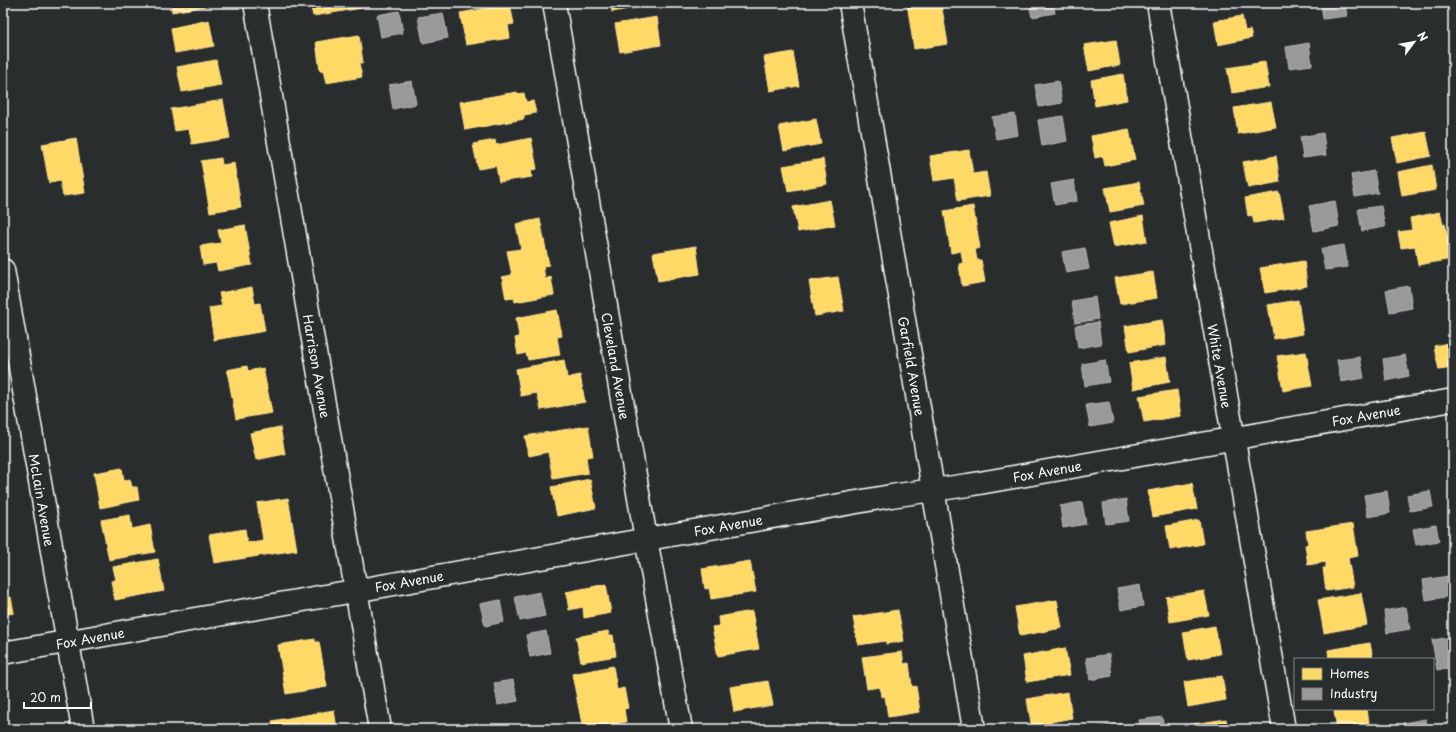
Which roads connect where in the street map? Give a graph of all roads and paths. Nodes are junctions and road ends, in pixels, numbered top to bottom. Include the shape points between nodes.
1 (255, 3) edge
2 (554, 3) edge
3 (850, 3) edge
4 (1158, 3) edge
5 (3, 270) edge
6 (1453, 400) edge
7 (1233, 439) junction
8 (933, 490) junction
9 (646, 539) junction
10 (356, 591) junction
11 (67, 642) junction
12 (3, 653) edge
13 (83, 729) edge
14 (380, 729) edge
15 (681, 729) edge
16 (974, 729) edge
17 (1284, 729) edge

1 - 10 street, Harrison Avenue
2 - 9 street, Cleveland Avenue
3 - 8 street, Garfield Avenue
4 - 7 street, White Avenue
5 - 11 street, McLain Avenue
6 - 7 street, Fox Avenue
7 - 8 street, Fox Avenue
7 - 17 street, White Avenue
8 - 9 street, Fox Avenue
8 - 16 street, Garfield Avenue
9 - 10 street, Fox Avenue
9 - 15 street, Cleveland Avenue
10 - 11 street, Fox Avenue
10 - 14 street, Harrison Avenue
11 - 12 street, Fox Avenue
11 - 13 street, McLain Avenue

